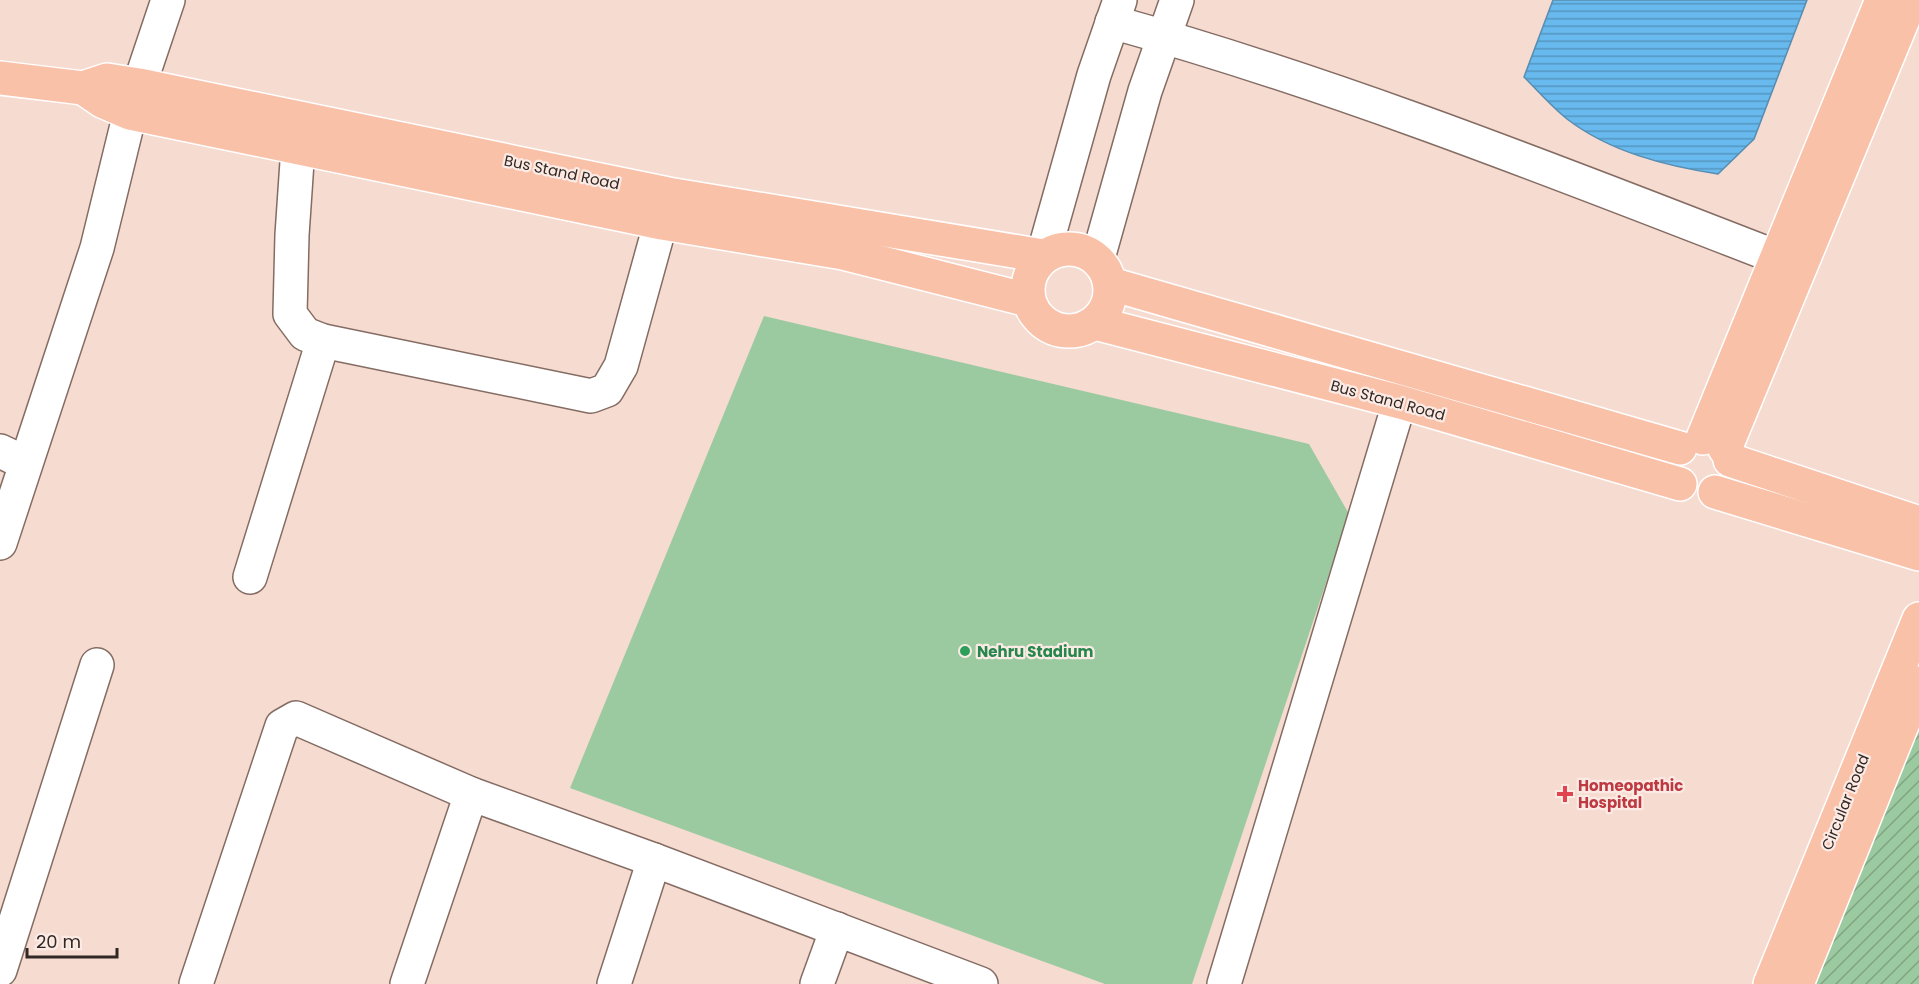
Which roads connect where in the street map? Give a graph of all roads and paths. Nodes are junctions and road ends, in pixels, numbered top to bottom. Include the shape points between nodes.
1 (168, 0) edge
2 (1177, 0) edge
3 (1882, 0) edge
4 (1911, 0) edge
5 (1116, 11) edge
6 (1164, 37) junction
7 (0, 78) edge
8 (134, 99) junction
9 (298, 147) junction
10 (665, 208) junction
11 (1043, 256) junction
12 (1779, 258) junction
13 (1104, 271) junction
14 (1028, 300) junction
15 (1095, 323) junction
16 (322, 341) junction
17 (1410, 370) junction
18 (1401, 402) junction
19 (1710, 449) junction
20 (12, 457) edge
21 (1680, 484) junction
22 (1715, 492) junction
23 (1919, 523) edge
24 (0, 543) edge
25 (1919, 554) edge
26 (250, 577) dead end
27 (1919, 620) edge
28 (97, 665) dead end
29 (1919, 682) edge
30 (471, 794) junction
31 (654, 860) junction
32 (837, 929) junction
33 (0, 970) edge
34 (196, 984) edge
35 (407, 984) edge
36 (614, 984) edge
37 (817, 984) edge
38 (981, 984) edge
39 (1224, 984) edge
40 (1770, 984) edge
41 (1797, 984) edge

1 - 8 street
2 - 6 street
3 - 12 main road
4 - 19 main road
5 - 6 street
5 - 11 street
6 - 12 street via 1476,142
6 - 13 street via 1145,91
7 - 8 main road, Bus Stand Road via 83,88 102,101
8 - 9 main road, Bus Stand Road
8 - 10 main road, Bus Stand Road
8 - 20 street via 97,248
9 - 10 main road, Bus Stand Road
9 - 16 street via 290,314 304,333
10 - 11 main road, Bus Stand Road
10 - 14 main road, Bus Stand Road
10 - 16 street via 621,366 607,390 591,396
11 - 13 main road, Bus Stand Road via 1085,250
11 - 14 main road via 1032,268
12 - 19 main road
13 - 15 main road via 1108,306
13 - 17 main road, Bus Stand Road
14 - 15 main road via 1043,323 1055,330 1069,332
15 - 18 main road, Bus Stand Road
16 - 26 street
17 - 18 street
17 - 19 main road, Bus Stand Road
18 - 21 main road, Bus Stand Road
18 - 39 street
19 - 21 main road via 1675,460
19 - 22 main road via 1731,473
19 - 23 main road, Bus Stand Road
20 - 24 street
21 - 22 main road, Bus Stand Road via 1702,495
22 - 25 main road, Bus Stand Road
27 - 40 main road, Circular Road
28 - 33 street
29 - 41 main road, Circular Road
30 - 31 street
30 - 34 street via 296,718 288,720 282,726
30 - 35 street
31 - 32 street
31 - 36 street
32 - 37 street
32 - 38 street

